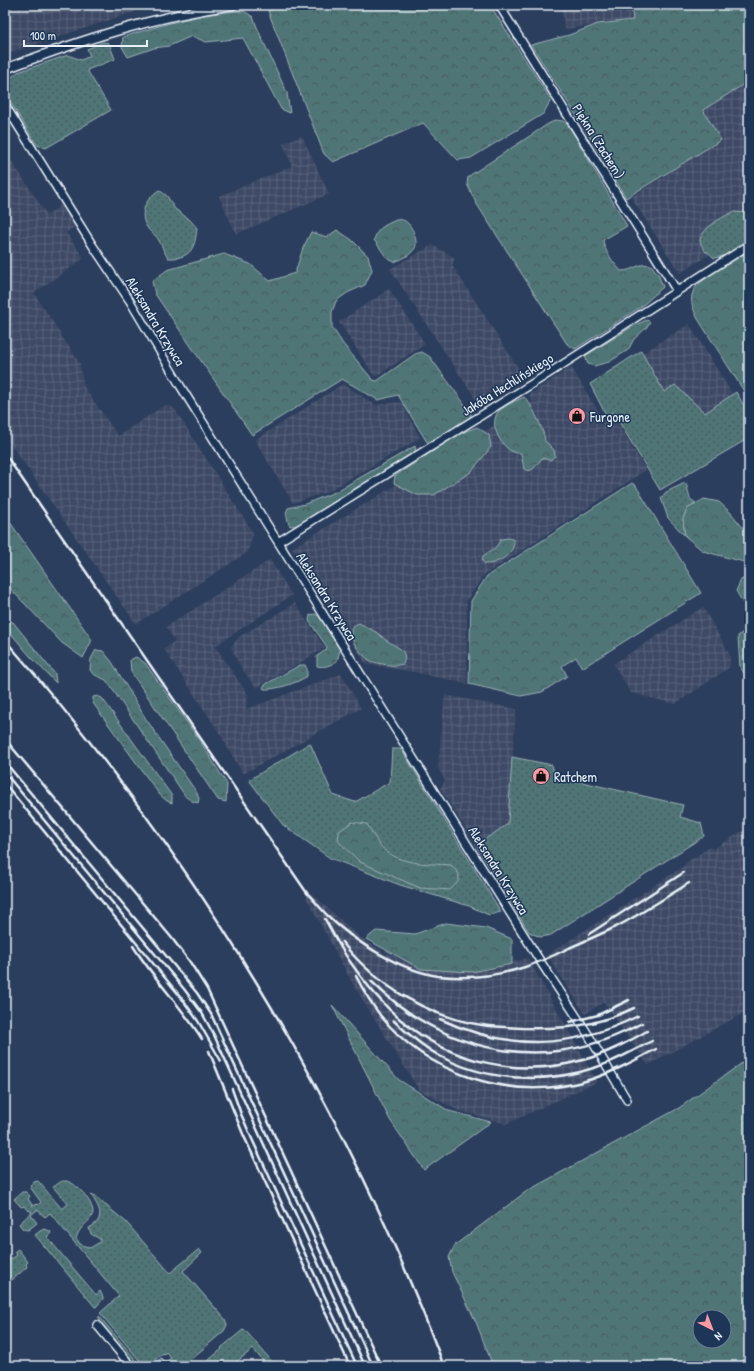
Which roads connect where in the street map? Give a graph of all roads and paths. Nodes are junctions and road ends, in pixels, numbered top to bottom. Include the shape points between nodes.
1 (233, 5) edge
2 (499, 5) edge
3 (5, 69) edge
4 (5, 106) edge
5 (749, 245) edge
6 (677, 291) junction
7 (278, 542) junction
8 (627, 1100) dead end
9 (97, 1325) dead end
10 (131, 1366) edge

1 - 3 street via 152,20
2 - 6 street, Piękna (Zachem)
4 - 7 street, Aleksandra Krzywca via 130,301
5 - 6 street, Jakóba Hechlińskiego
6 - 7 street, Jakóba Hechlińskiego
7 - 8 street, Aleksandra Krzywca
9 - 10 street

